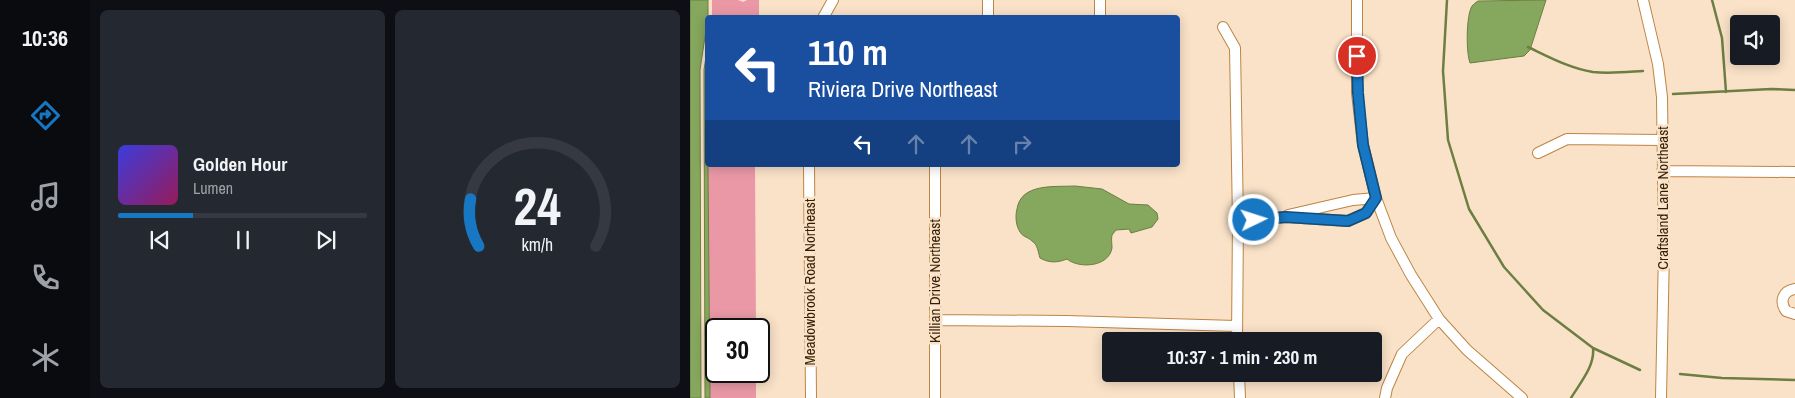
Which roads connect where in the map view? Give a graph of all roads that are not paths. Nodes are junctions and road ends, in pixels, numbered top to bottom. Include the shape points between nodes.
1 (833, 0) edge
2 (988, 0) edge
3 (1100, 0) edge
4 (1357, 0) edge
5 (1642, 0) edge
6 (825, 15) edge
7 (988, 15) edge
8 (1100, 15) edge
9 (1223, 27) dead end
10 (1663, 140) junction
11 (1538, 153) dead end
12 (809, 167) edge
13 (935, 167) edge
14 (1662, 171) junction
15 (1795, 172) edge
16 (1376, 198) junction
17 (1286, 217) junction
18 (1238, 221) junction
19 (1795, 289) edge
20 (1795, 314) edge
21 (1438, 319) junction
22 (936, 320) junction
23 (1236, 326) junction
24 (1236, 332) edge
25 (1239, 382) edge
26 (811, 398) edge
27 (935, 398) edge
28 (1240, 398) edge
29 (1385, 398) edge
30 (1522, 398) edge
31 (1661, 398) edge

1 - 6 street
2 - 7 street
3 - 8 street
4 - 16 street via 1358,93 1363,145
5 - 10 street, Craftsland Lane Northeast via 1658,64
9 - 18 street via 1235,48
10 - 11 street via 1567,140
10 - 14 street, Craftsland Lane Northeast
12 - 26 street, Meadowbrook Road Northeast
13 - 22 street, Killian Drive Northeast
14 - 15 street
14 - 31 street, Craftsland Lane Northeast
16 - 17 street via 1353,200
16 - 17 street via 1366,213 1348,221
16 - 21 street via 1391,238
17 - 18 street
18 - 23 street
19 - 20 street via 1782,299 1786,310
21 - 29 street via 1402,354 1386,388
21 - 30 street via 1467,350
22 - 23 street
22 - 27 street, Killian Drive Northeast
23 - 24 street
25 - 28 street

